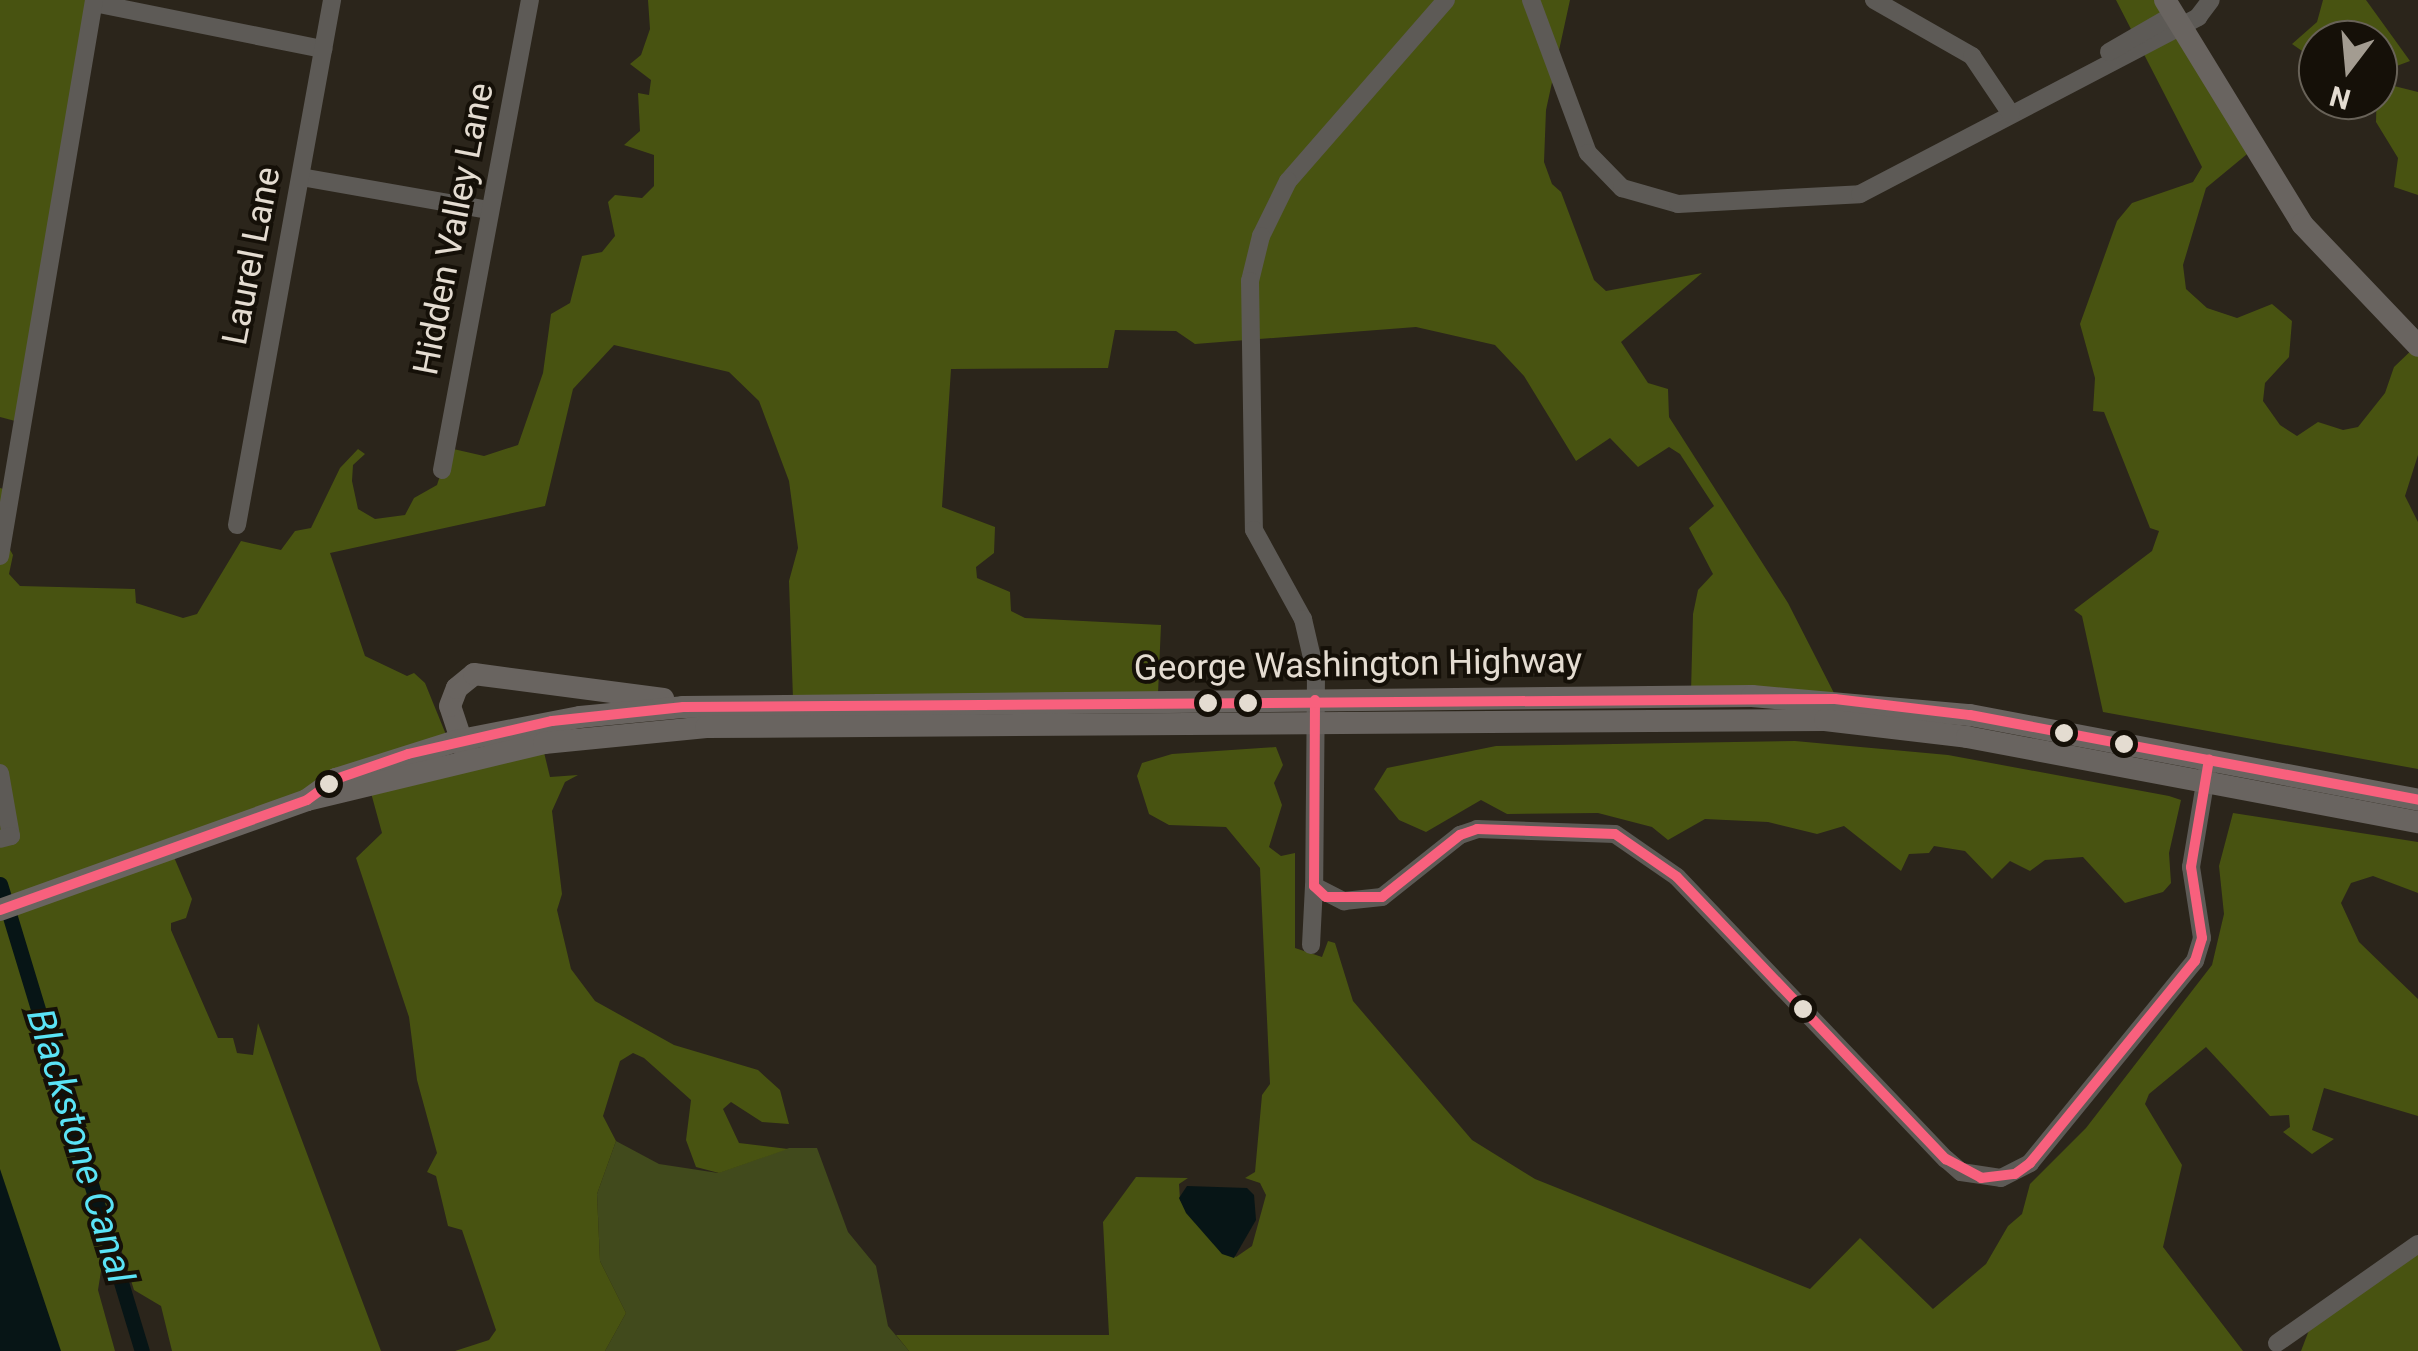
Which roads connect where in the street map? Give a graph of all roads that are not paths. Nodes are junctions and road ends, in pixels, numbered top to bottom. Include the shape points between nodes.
1 (332, 0) edge
2 (530, 0) edge
3 (1446, 0) edge
4 (1531, 0) edge
5 (1874, 0) edge
6 (2211, 0) edge
7 (94, 2) edge
8 (2173, 14) edge
9 (323, 49) junction
10 (2012, 114) junction
11 (301, 176) junction
12 (489, 210) junction
13 (2418, 346) edge
14 (442, 470) dead end
15 (237, 525) dead end
16 (0, 556) edge
17 (711, 706) junction
18 (1314, 711) junction
19 (1086, 713) junction
20 (456, 741) junction
21 (475, 757) junction
22 (2207, 771) junction
23 (0, 773) edge
24 (306, 800) junction
25 (2418, 800) edge
26 (2418, 822) edge
27 (6, 837) edge
28 (1314, 886) junction
29 (0, 910) edge
30 (1311, 945) dead end
31 (2418, 1244) edge
32 (2277, 1344) dead end

1 - 9 street, Laurel Lane
2 - 12 street, Hidden Valley Lane
3 - 18 street via 1288,181 1261,236 1250,281 1254,530 1303,619 1314,660
4 - 10 street via 1588,153 1606,176 1657,202 1860,194
5 - 10 street via 1972,56
6 - 8 street
7 - 9 street
7 - 16 street
8 - 10 street
8 - 13 main road via 2302,224
9 - 11 street, Laurel Lane
11 - 12 street
11 - 15 street, Laurel Lane
12 - 14 street, Hidden Valley Lane
17 - 19 main road, George Washington Highway
17 - 20 main road, George Washington Highway via 580,717
17 - 20 main road via 482,672 461,682 451,699
18 - 19 main road, George Washington Highway
18 - 22 main road, George Washington Highway via 1838,721
18 - 28 street
19 - 21 main road, George Washington Highway via 680,728
20 - 21 main road
20 - 24 main road, George Washington Highway via 336,778
21 - 24 main road, George Washington Highway via 342,797
22 - 25 main road, George Washington Highway
22 - 26 main road, George Washington Highway
22 - 28 street via 2191,867 2202,938 2195,961 2030,1163 2001,1178 1962,1172 1946,1159 1676,877 1616,834 1477,829 1460,835 1382,897 1344,901
23 - 27 street
24 - 29 main road, George Washington Highway
28 - 30 street
31 - 32 street

